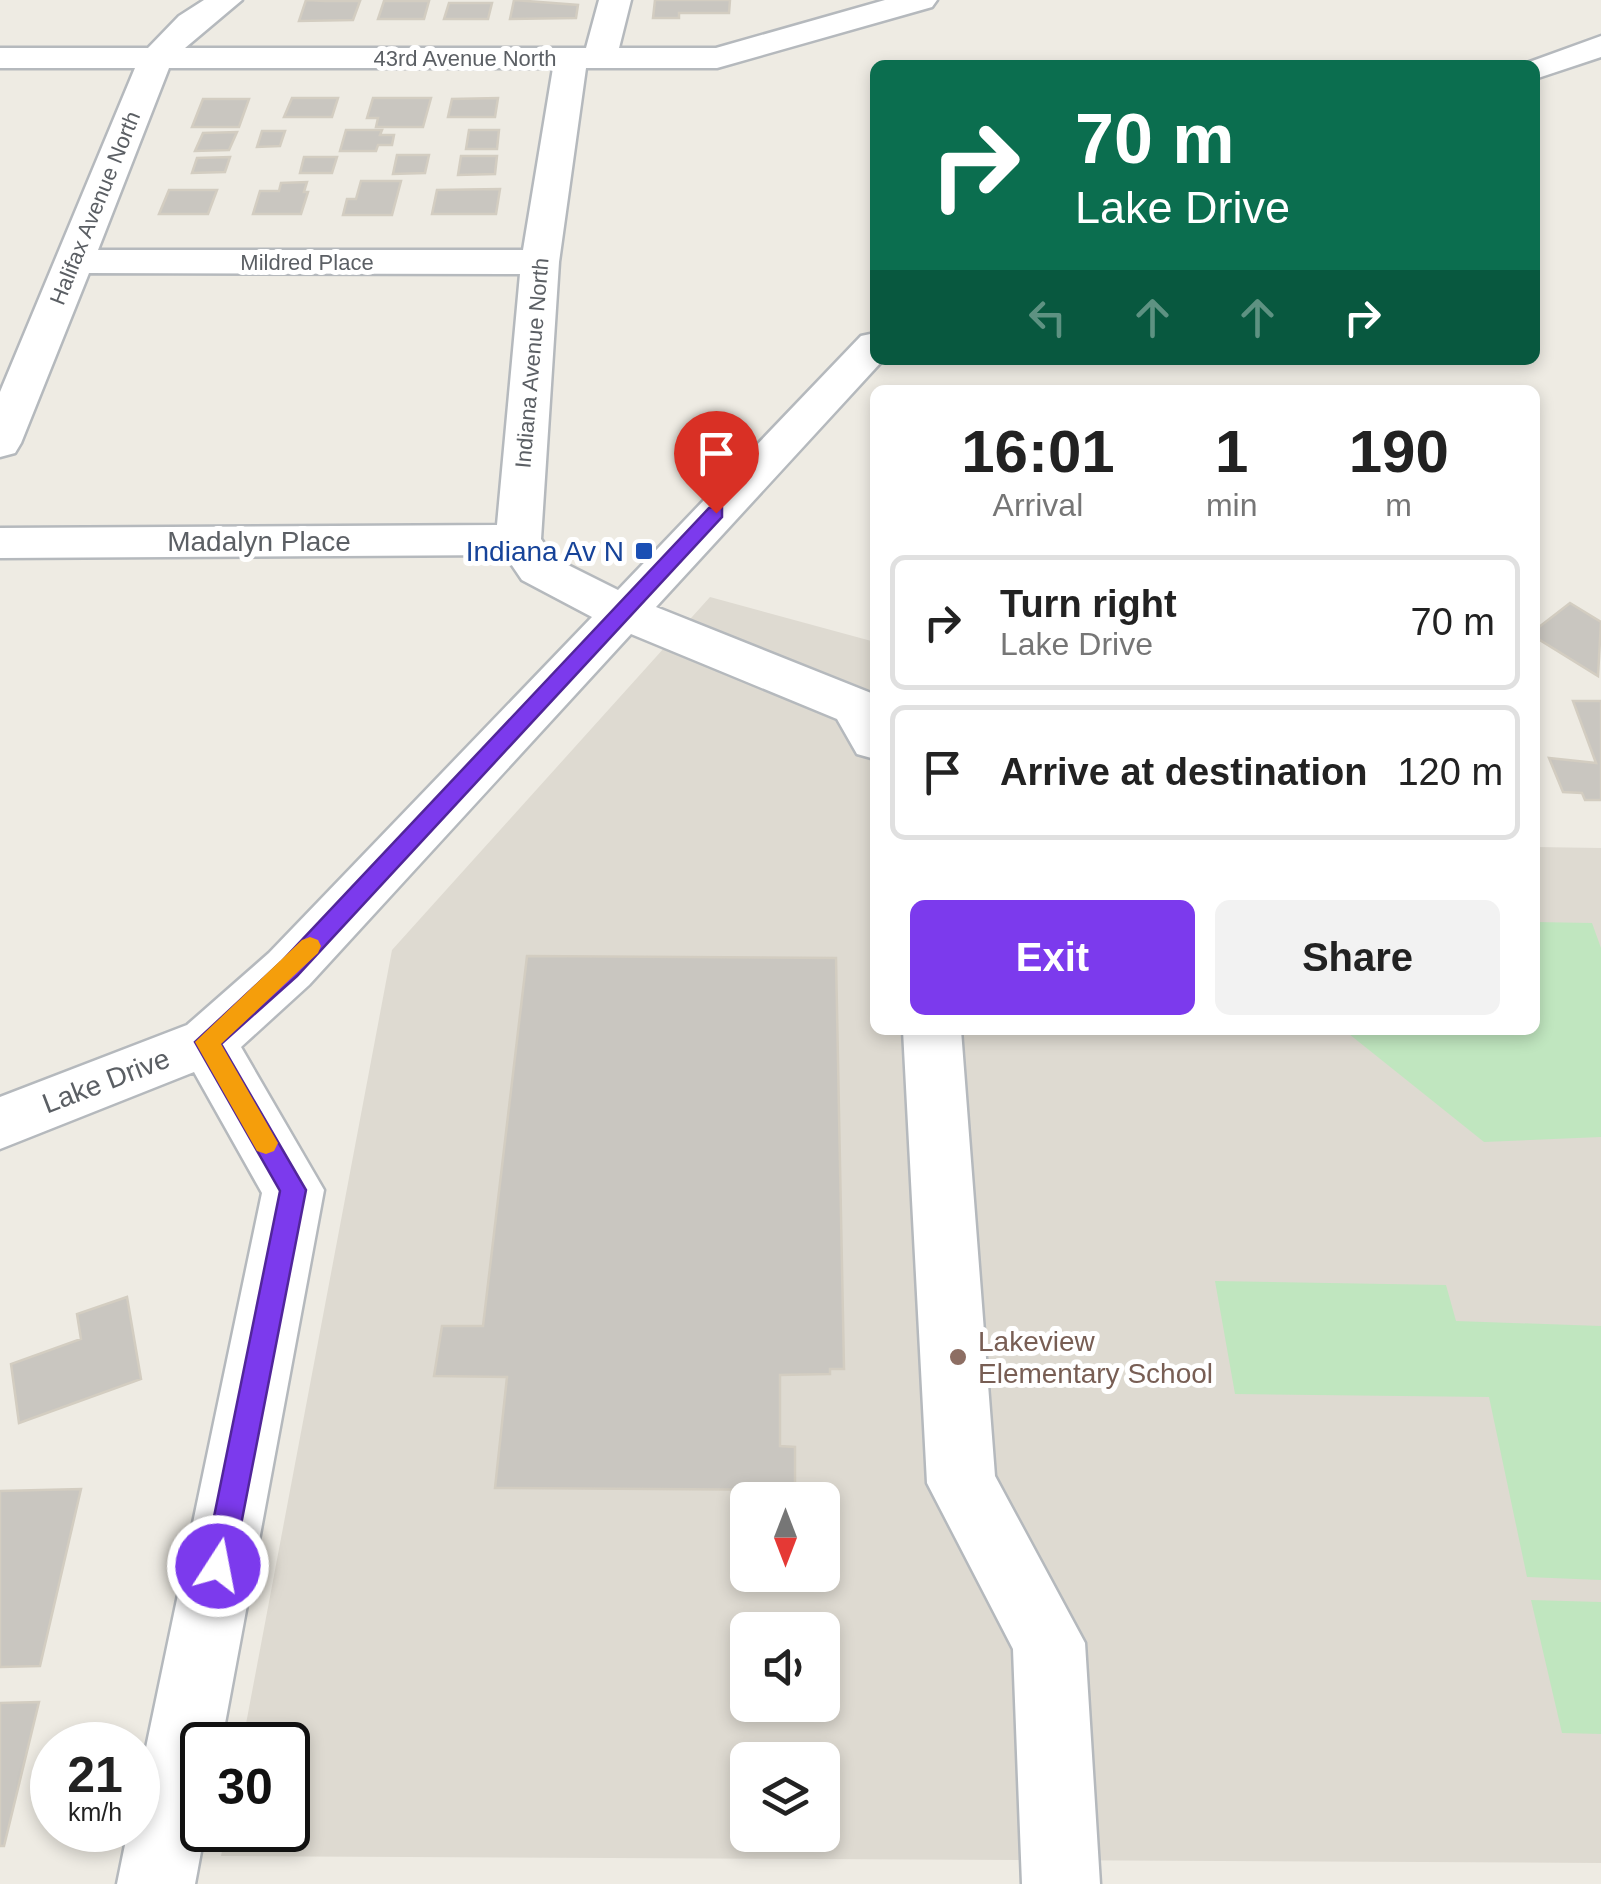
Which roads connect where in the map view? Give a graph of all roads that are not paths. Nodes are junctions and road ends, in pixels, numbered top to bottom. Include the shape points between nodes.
1 (189, 0) edge
2 (226, 0) edge
3 (615, 0) edge
4 (921, 0) edge
5 (1601, 46) edge
6 (0, 58) edge
7 (156, 58) junction
8 (585, 58) junction
9 (1540, 67) edge
10 (74, 262) junction
11 (540, 262) junction
12 (870, 349) edge
13 (0, 443) edge
14 (518, 540) junction
15 (0, 543) edge
16 (622, 612) junction
17 (870, 733) edge
18 (932, 1035) edge
19 (207, 1042) junction
20 (0, 1123) edge
21 (156, 1884) edge
22 (1062, 1884) edge

1 - 7 street
2 - 7 street, Halifax Avenue North
3 - 8 street, Indiana Avenue North
4 - 8 street, 43rd Avenue North via 718,58
5 - 9 street
6 - 7 street, 43rd Avenue North
7 - 8 street, 43rd Avenue North
7 - 10 street, Halifax Avenue North
8 - 11 street, Indiana Avenue North
10 - 11 street, Mildred Place
10 - 13 street, Halifax Avenue North
11 - 14 street, Indiana Avenue North
12 - 16 street, Lake Drive
14 - 15 street, Madalyn Place
14 - 16 street via 538,569
16 - 17 street via 854,706
16 - 19 street, Lake Drive via 289,969
18 - 22 street via 961,1482 1049,1643
19 - 20 street, Lake Drive
19 - 21 street via 293,1190

